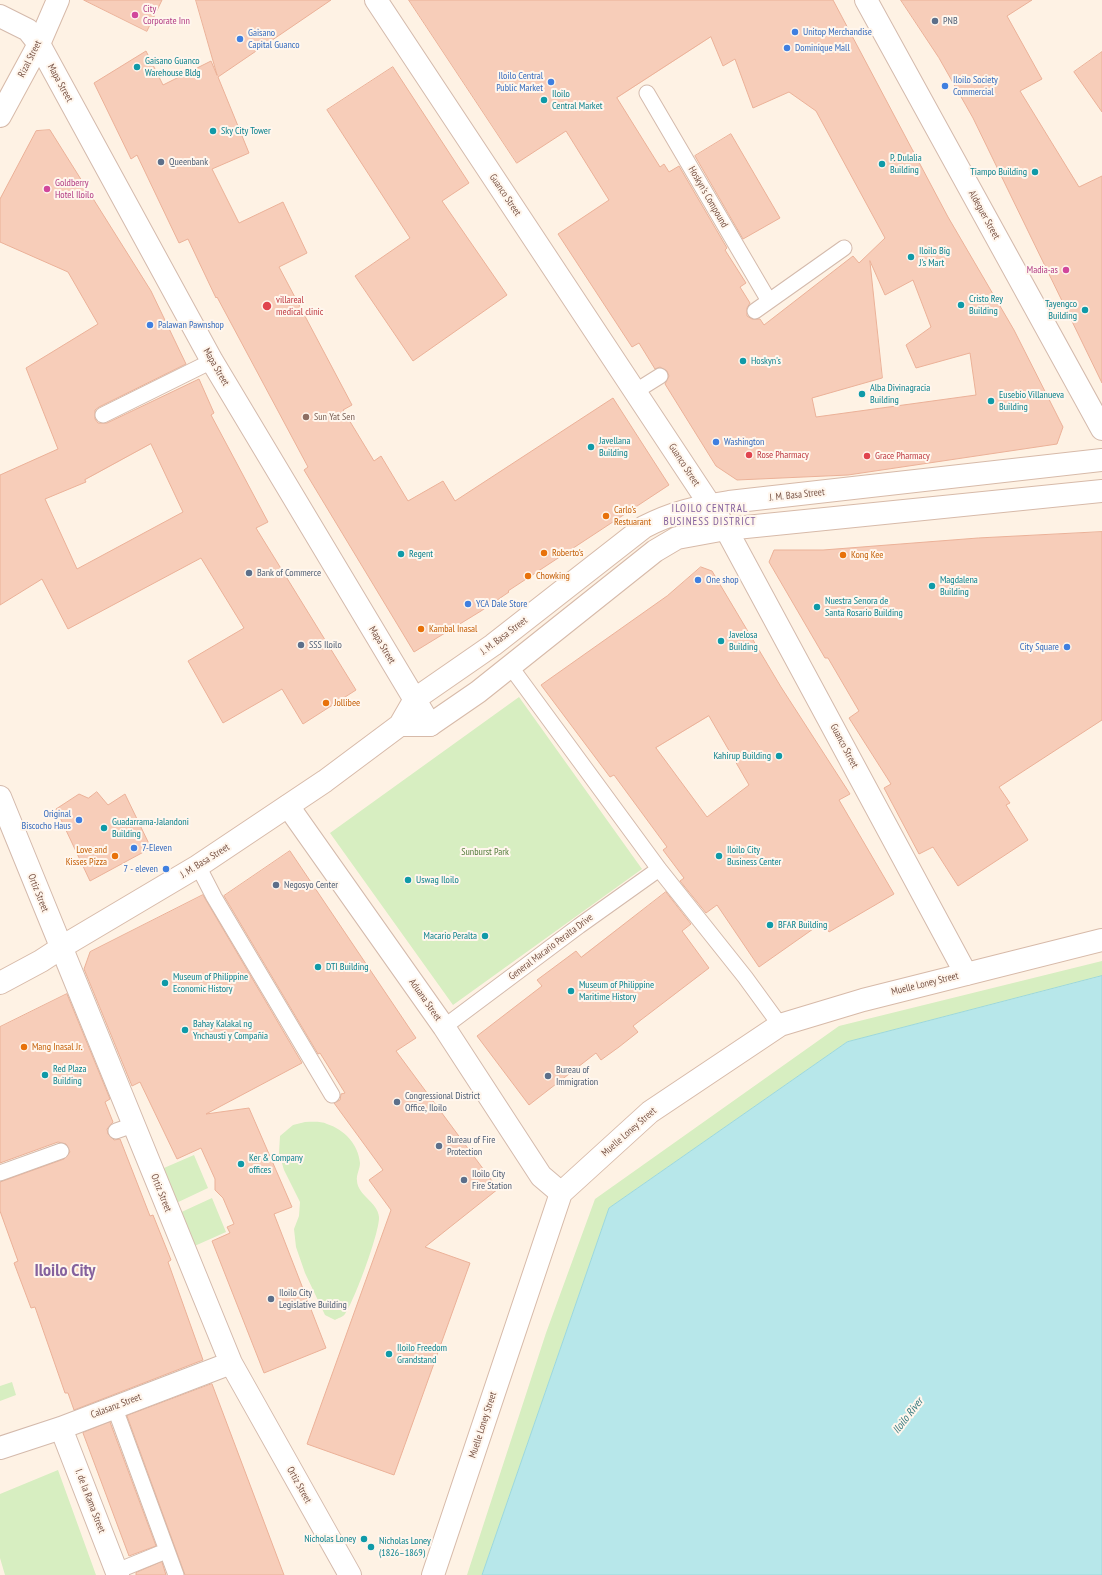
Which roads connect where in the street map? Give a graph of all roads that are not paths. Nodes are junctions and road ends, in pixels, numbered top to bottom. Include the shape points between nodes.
1 (58, 0) edge
2 (376, 0) edge
3 (866, 0) edge
4 (0, 16) edge
5 (39, 44) junction
6 (647, 93) dead end
7 (0, 116) edge
8 (844, 248) dead end
9 (769, 301) junction
10 (755, 311) dead end
11 (212, 361) junction
12 (660, 376) dead end
13 (636, 391) junction
14 (103, 415) dead end
15 (1102, 429) edge
16 (1102, 460) edge
17 (1102, 492) edge
18 (710, 505) junction
19 (726, 529) junction
20 (510, 666) junction
21 (415, 699) junction
22 (400, 725) junction
23 (430, 725) junction
24 (0, 797) edge
25 (288, 806) junction
26 (198, 866) junction
27 (659, 869) junction
28 (1102, 940) edge
29 (60, 948) junction
30 (966, 974) junction
31 (0, 983) edge
32 (780, 1025) junction
33 (444, 1027) junction
34 (332, 1095) dead end
35 (61, 1151) dead end
36 (0, 1173) edge
37 (561, 1193) junction
38 (231, 1363) junction
39 (114, 1406) junction
40 (61, 1428) junction
41 (0, 1448) edge
42 (166, 1551) junction
43 (118, 1573) edge
44 (176, 1575) edge
45 (350, 1575) edge
46 (433, 1575) edge

1 - 5 street, Rizal Street
2 - 13 street, Guanco Street
3 - 15 street, Aldeguer Street
4 - 5 street, Mapa Street via 28,30
5 - 7 street, Rizal Street
5 - 11 street, Mapa Street
6 - 9 lane, Hoskyn's Compound
8 - 9 lane
9 - 10 lane
11 - 14 lane
11 - 21 street, Mapa Street
12 - 13 lane
13 - 18 street, Guanco Street
16 - 18 street, J. M. Basa Street
17 - 19 street
18 - 19 street, Guanco Street
18 - 21 street, J. M. Basa Street via 696,506 644,526 493,645
19 - 20 street via 677,538 655,551
19 - 30 street, Guanco Street
20 - 23 street
20 - 27 lane
21 - 22 street, J. M. Basa Street
21 - 23 street, Mapa Street
22 - 23 street
22 - 25 street, J. M. Basa Street
24 - 29 street, Ortiz Street
25 - 26 street, J. M. Basa Street
25 - 33 street, Aduana Street
26 - 29 street, J. M. Basa Street
26 - 34 lane
27 - 32 lane
27 - 33 lane, General Macario Peralta Drive
28 - 30 street, Muelle Loney Street
29 - 31 street, J. M. Basa Street
29 - 38 street, Ortiz Street via 125,1128
30 - 32 street, Muelle Loney Street via 863,1000
32 - 37 street, Muelle Loney Street via 650,1112
33 - 37 street, Aduana Street via 541,1176
35 - 36 lane
37 - 46 street, Muelle Loney Street
38 - 39 street, Calasanz Street
38 - 45 street, Ortiz Street
39 - 40 street, Calasanz Street
39 - 42 lane
40 - 41 street, Calasanz Street
40 - 43 street, I. de la Rama Street
42 - 43 lane
42 - 44 lane

